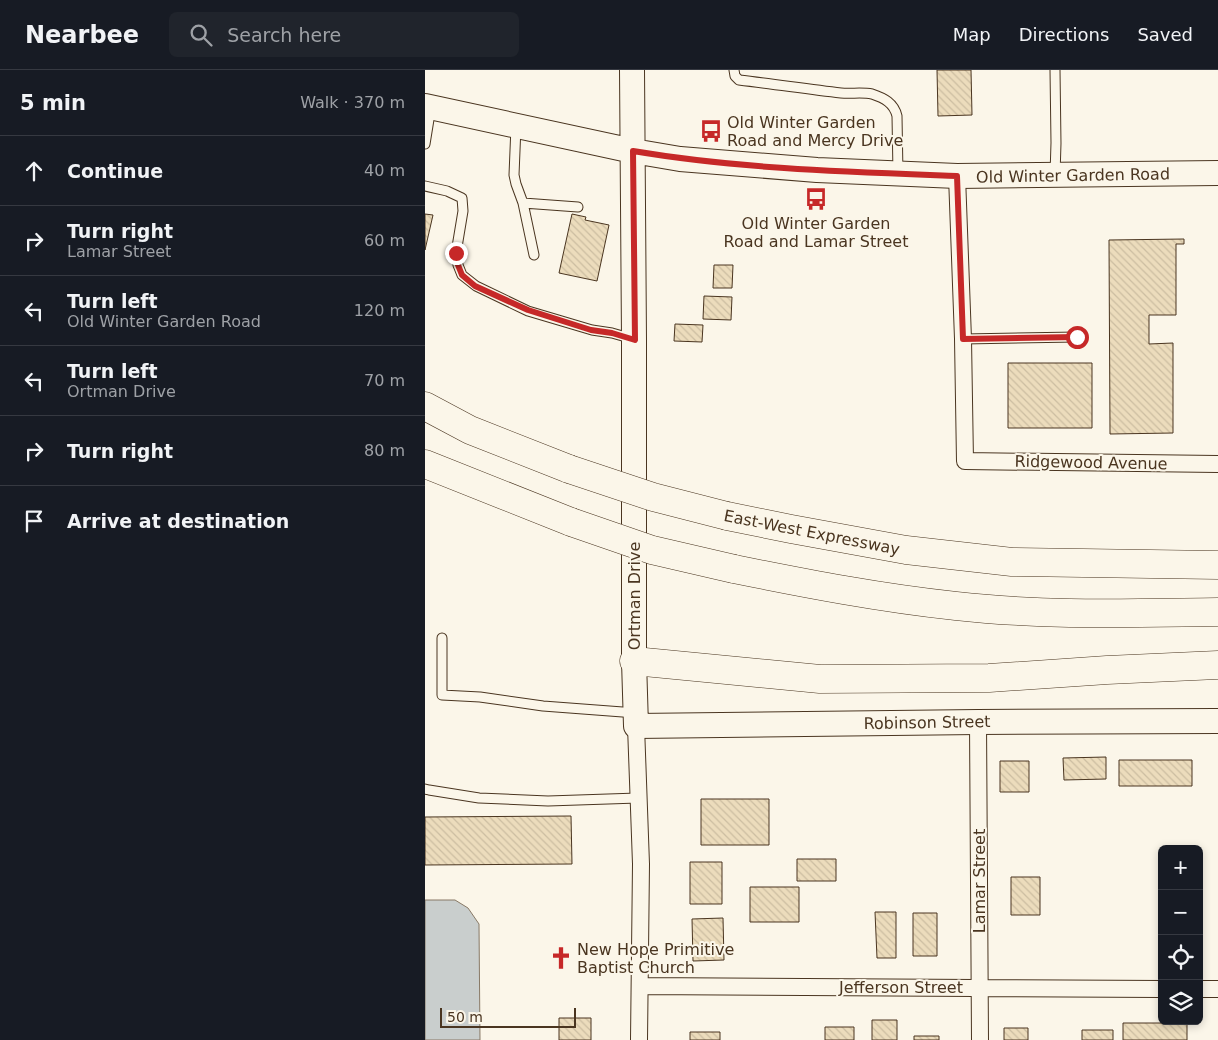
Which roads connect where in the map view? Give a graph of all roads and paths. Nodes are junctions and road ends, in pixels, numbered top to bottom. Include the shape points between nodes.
1 (631, 70) edge
2 (735, 70) edge
3 (1055, 70) edge
4 (428, 106) edge
5 (516, 126) junction
6 (425, 144) edge
7 (633, 151) junction
8 (1218, 173) edge
9 (898, 174) junction
10 (1055, 175) junction
11 (957, 176) junction
12 (425, 186) edge
13 (523, 203) junction
14 (578, 207) dead end
15 (535, 255) dead end
16 (1077, 337) dead end
17 (963, 339) junction
18 (635, 340) junction
19 (425, 406) edge
20 (425, 464) edge
21 (1218, 464) edge
22 (1218, 565) edge
23 (1218, 612) edge
24 (442, 638) dead end
25 (634, 662) junction
26 (1218, 665) edge
27 (636, 720) junction
28 (1218, 721) edge
29 (978, 722) junction
30 (425, 789) edge
31 (639, 798) junction
32 (640, 986) junction
33 (980, 988) junction
34 (1158, 989) edge
35 (1203, 989) edge
36 (1218, 989) edge
37 (639, 1040) edge
38 (980, 1040) edge

1 - 7 main road, Ortman Drive
2 - 9 lane via 739,80 870,94 885,99 896,110
3 - 10 lane
4 - 5 main road, Old Winter Garden Road
4 - 6 lane
5 - 7 main road, Old Winter Garden Road
5 - 13 lane via 515,175
7 - 9 main road, Old Winter Garden Road via 680,159
7 - 18 main road, Ortman Drive
8 - 10 main road, Old Winter Garden Road
9 - 11 main road, Old Winter Garden Road
10 - 11 main road, Old Winter Garden Road
11 - 17 street
12 - 18 lane via 462,198 463,212 456,253 462,275 475,286 528,310
13 - 14 lane
13 - 15 lane
16 - 17 lane
17 - 21 street, Ridgewood Avenue via 965,461
18 - 25 main road, Ortman Drive
19 - 22 highway, East-West Expressway, bridge via 471,430 569,469 653,497 791,530 906,550 1012,562
20 - 23 highway, bridge via 571,522 652,550 840,590 956,606 1052,613
24 - 27 lane via 442,695 479,697
25 - 26 highway via 820,679 989,678
25 - 27 main road, Ortman Drive
27 - 29 main road, Robinson Street
27 - 31 street, Ortman Drive
28 - 29 main road, Robinson Street
29 - 33 street, Lamar Street
30 - 31 lane via 489,798 547,801
31 - 32 street, Ortman Drive
32 - 33 street, Jefferson Street
32 - 37 street, Ortman Drive
33 - 34 street, Jefferson Street
33 - 38 street, Lamar Street
35 - 36 street

